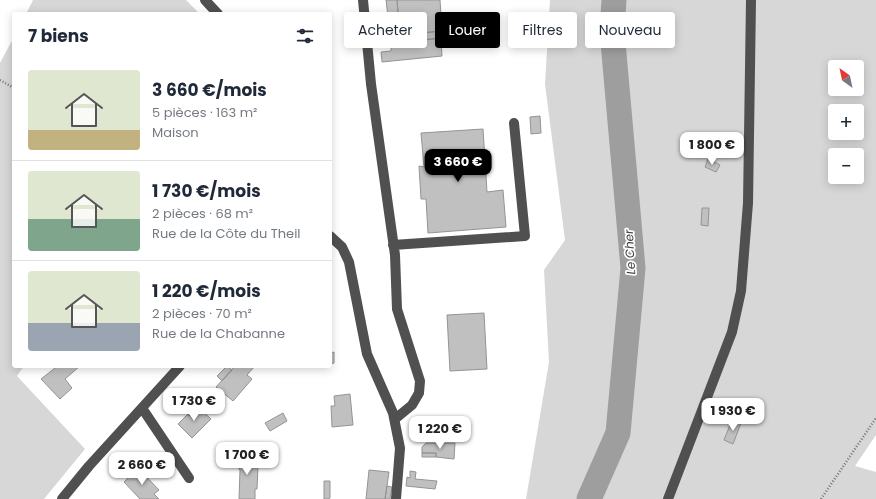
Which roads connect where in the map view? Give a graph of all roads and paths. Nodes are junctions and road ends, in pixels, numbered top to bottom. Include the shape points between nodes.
1 (205, 0) edge
2 (363, 0) edge
3 (751, 0) edge
4 (216, 12) edge
5 (0, 80) edge
6 (12, 87) edge
7 (514, 123) dead end
8 (332, 238) edge
9 (393, 245) junction
10 (178, 368) edge
11 (142, 408) junction
12 (395, 418) junction
13 (876, 418) edge
14 (189, 478) dead end
15 (62, 499) edge
16 (396, 499) edge
17 (668, 499) edge
18 (821, 499) edge

1 - 4 street
2 - 9 street via 371,84
3 - 17 street via 748,203 741,291 732,332
5 - 6 path
7 - 9 street via 524,236
8 - 12 street via 342,247 349,262 367,354
9 - 12 street via 397,309 420,381 419,393 412,405
10 - 11 street
11 - 14 street
11 - 15 street
12 - 16 street via 400,448
13 - 18 path

